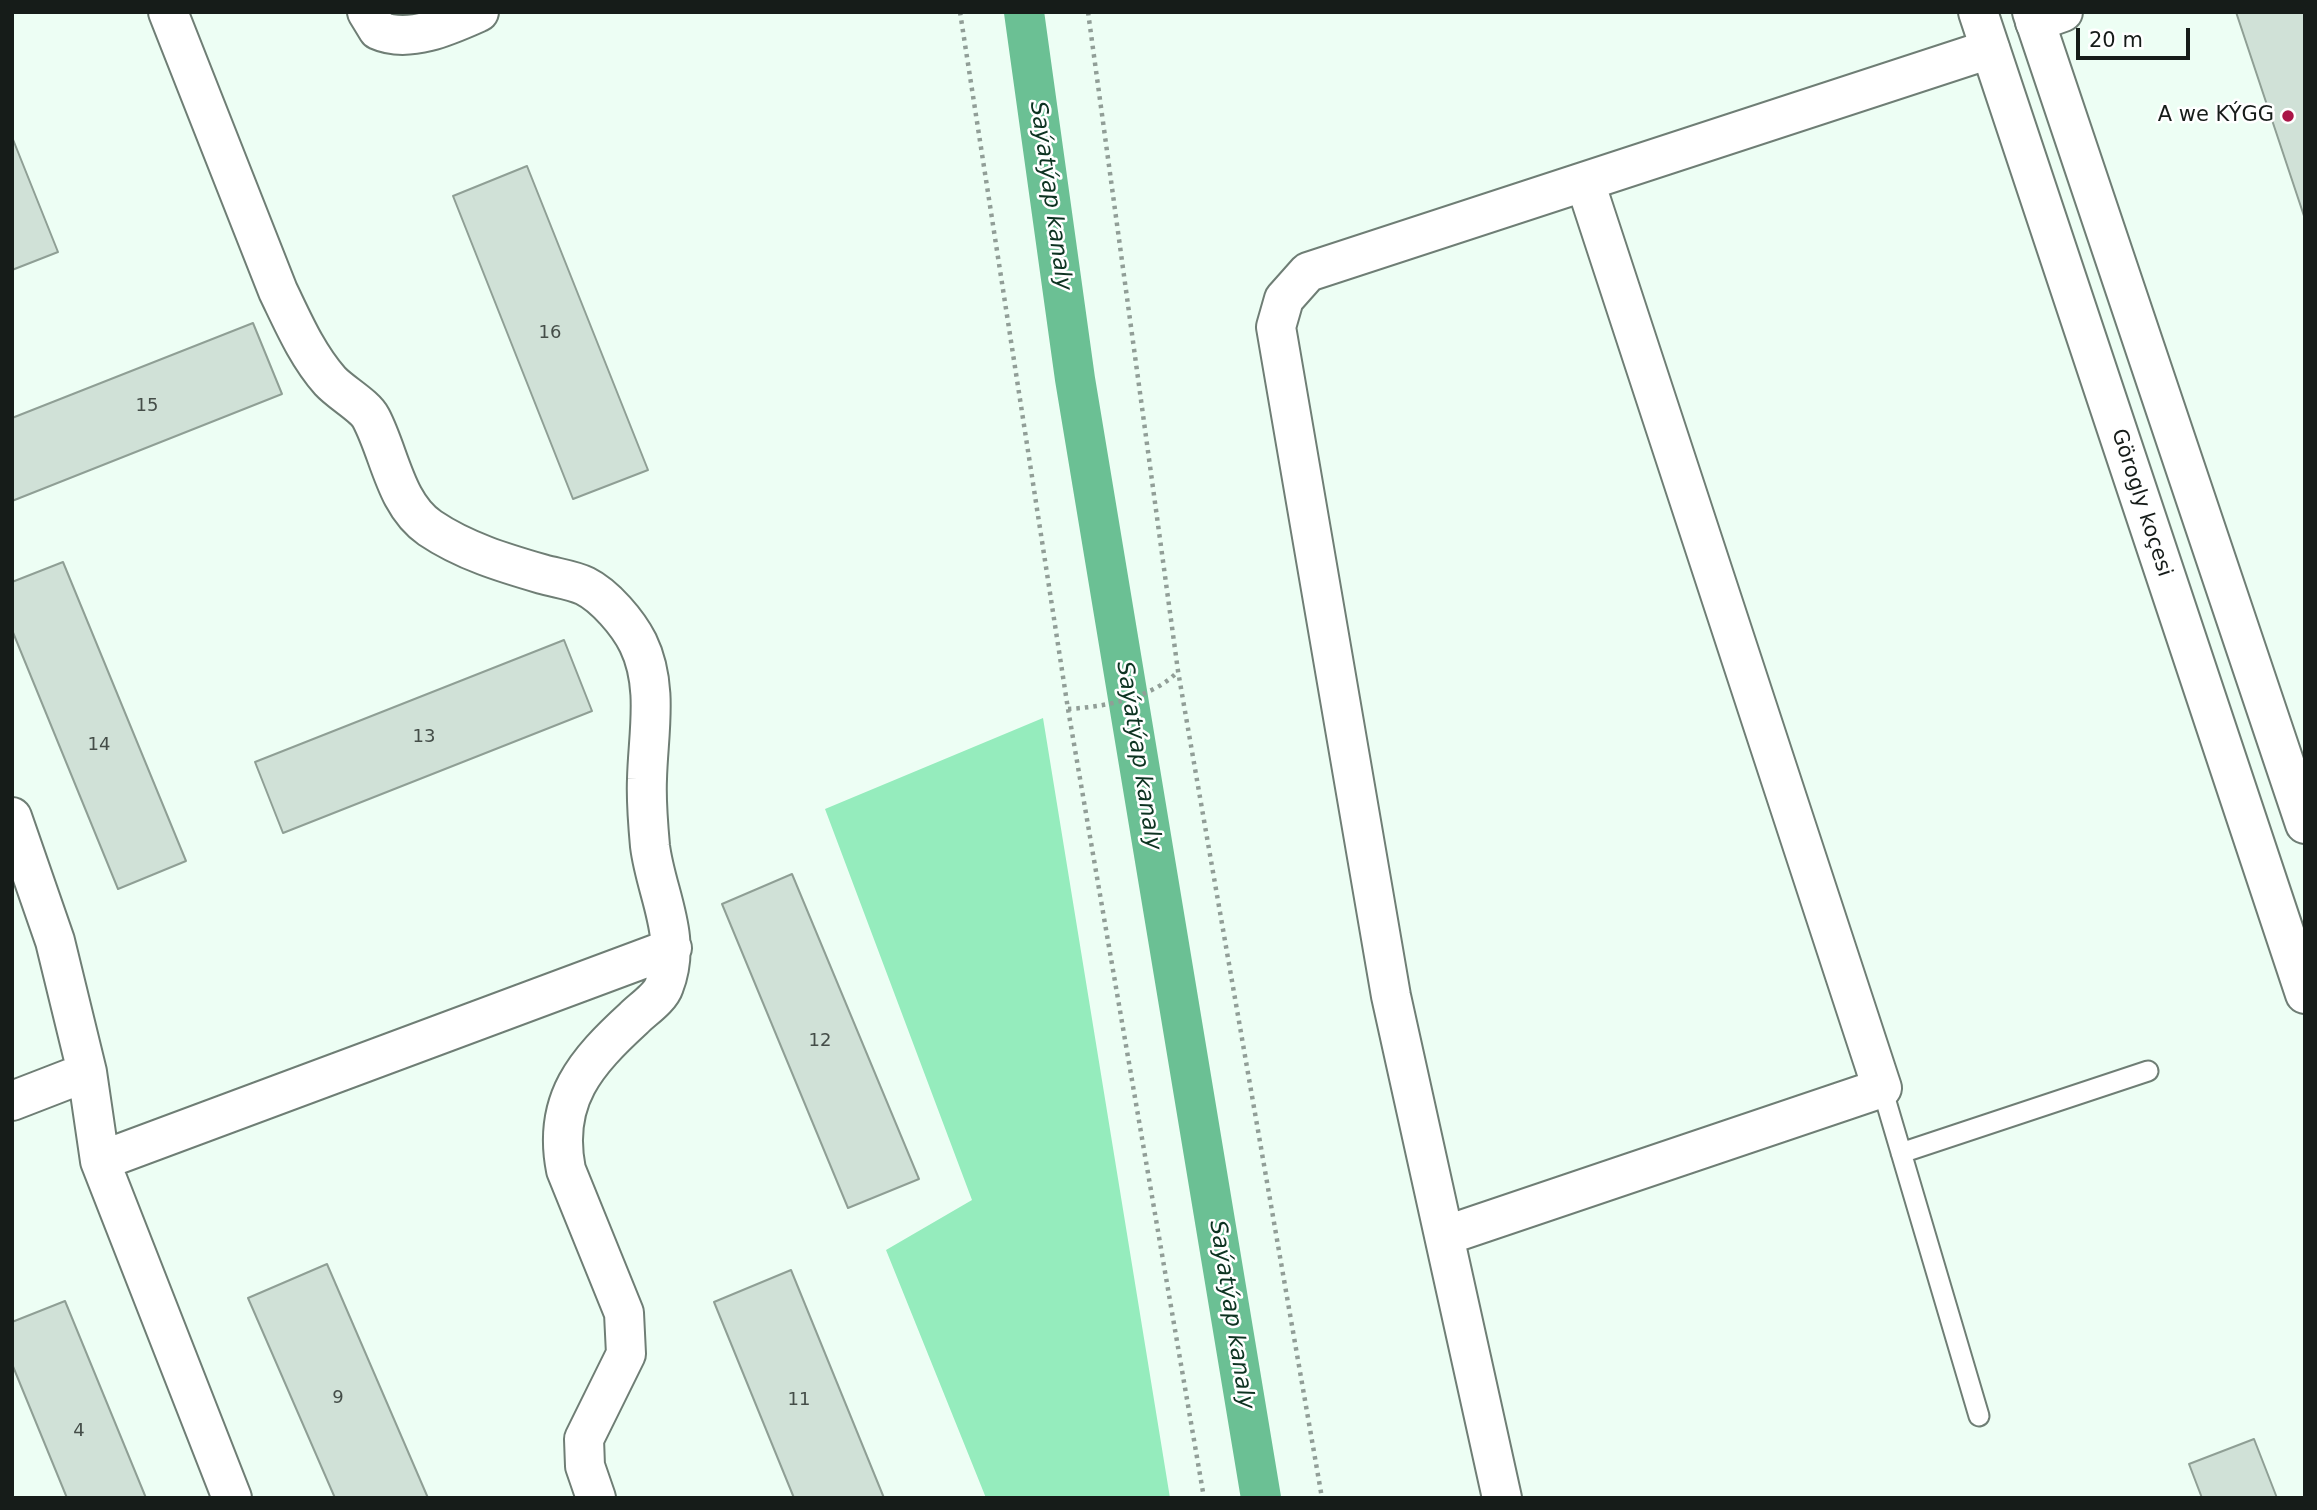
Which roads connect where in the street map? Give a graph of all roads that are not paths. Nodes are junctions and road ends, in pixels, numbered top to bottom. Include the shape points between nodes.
1 (168, 12) edge
2 (367, 12) edge
3 (480, 12) edge
4 (1978, 12) edge
5 (2043, 15) edge
6 (1990, 49) junction
7 (1585, 182) junction
8 (12, 817) edge
9 (2305, 824) edge
10 (672, 948) junction
11 (2305, 994) edge
12 (2148, 1070) dead end
13 (87, 1072) junction
14 (1882, 1088) junction
15 (12, 1101) edge
16 (1901, 1153) junction
17 (100, 1161) junction
18 (1444, 1236) junction
19 (1979, 1416) dead end
20 (232, 1498) edge
21 (596, 1498) edge
22 (1502, 1498) edge

1 - 10 street via 299,335 343,395 369,414 404,501 428,527 459,544 498,561 585,586 607,604 637,642 648,673 652,716 646,781 650,847
2 - 3 street via 378,30 394,35 419,33
4 - 6 street, Görogly koçesi
5 - 9 street
6 - 7 street
6 - 11 street, Görogly koçesi
7 - 14 street
7 - 18 street via 1308,272 1284,299 1276,327 1391,996
8 - 13 street via 55,941
10 - 17 street
10 - 21 street via 663,989 593,1057 575,1084 565,1112 561,1146 566,1170 624,1313 626,1354 584,1439 585,1466
12 - 16 lane
13 - 15 street
13 - 17 street
14 - 16 lane
14 - 18 street
16 - 19 lane
17 - 20 street
18 - 22 street

